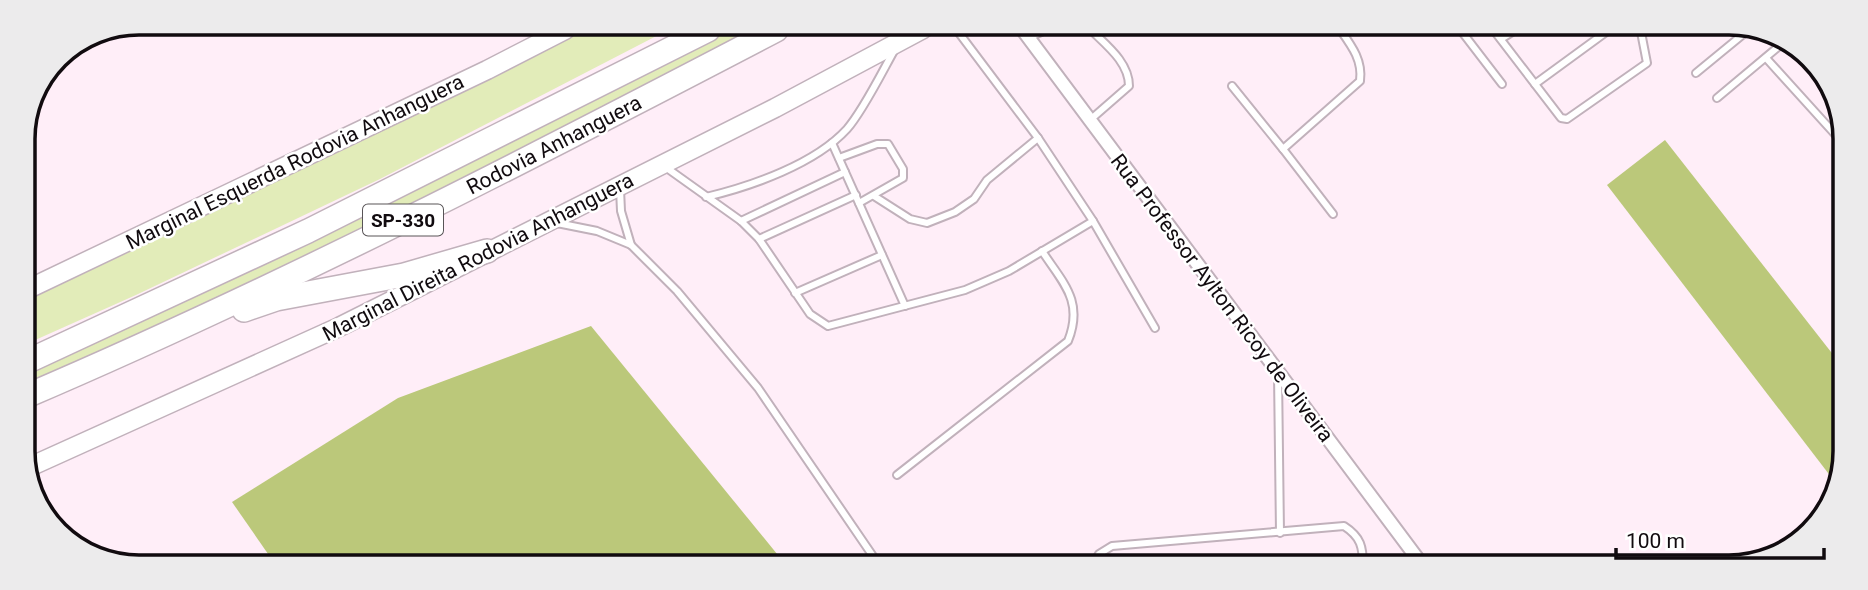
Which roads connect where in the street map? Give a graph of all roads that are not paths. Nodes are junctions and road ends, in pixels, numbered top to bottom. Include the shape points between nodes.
1 (555, 35) edge
2 (698, 35) edge
3 (766, 35) edge
4 (912, 35) edge
5 (961, 35) edge
6 (1026, 35) edge
7 (1096, 35) edge
8 (1344, 35) edge
9 (1464, 35) edge
10 (1498, 35) edge
11 (1507, 35) edge
12 (1602, 35) edge
13 (1642, 35) edge
14 (1741, 36) edge
15 (1501, 39) junction
16 (900, 41) junction
17 (1778, 47) edge
18 (1766, 58) junction
19 (1696, 73) dead end
20 (1502, 83) dead end
21 (1535, 84) junction
22 (1232, 86) dead end
23 (1717, 97) dead end
24 (1090, 120) junction
25 (1832, 131) edge
26 (1038, 138) junction
27 (832, 143) junction
28 (1283, 149) junction
29 (839, 158) junction
30 (662, 165) junction
31 (845, 172) junction
32 (620, 186) junction
33 (856, 195) junction
34 (874, 195) junction
35 (706, 197) junction
36 (859, 203) junction
37 (1333, 214) dead end
38 (548, 221) junction
39 (741, 221) junction
40 (1093, 222) junction
41 (759, 239) junction
42 (631, 245) junction
43 (487, 251) junction
44 (1042, 251) junction
45 (882, 255) junction
46 (35, 286) edge
47 (795, 293) junction
48 (905, 306) junction
49 (1155, 328) dead end
50 (164, 336) junction
51 (35, 358) edge
52 (1278, 372) junction
53 (35, 392) edge
54 (36, 464) edge
55 (897, 475) dead end
56 (1280, 533) junction
57 (873, 555) edge
58 (1098, 555) edge
59 (1363, 555) edge
60 (1415, 555) edge

1 - 46 street, Marginal Esquerda Rodovia Anhanguera
2 - 51 highway, Rodovia Anhanguera / SP-330 via 308,231
3 - 50 highway, Rodovia Anhanguera / SP-330 via 533,156
4 - 16 street, Marginal Direita Rodovia Anhanguera
5 - 26 lane
6 - 24 street, Rua Professor Aylton Ricoy de Oliveira
7 - 24 lane via 1123,64 1129,86
8 - 28 lane via 1357,55 1360,81
9 - 20 lane
10 - 15 lane
11 - 15 lane
12 - 21 lane
13 - 21 lane via 1647,63 1573,117 1562,118
14 - 19 lane
15 - 21 lane
16 - 27 lane via 849,127
16 - 30 street, Marginal Direita Rodovia Anhanguera
17 - 18 lane
18 - 23 lane
18 - 25 lane
22 - 28 lane
24 - 52 street, Rua Professor Aylton Ricoy de Oliveira
26 - 34 lane via 987,180 974,199 927,223 910,219
26 - 40 lane
27 - 29 lane
27 - 35 lane via 742,189
28 - 37 lane
29 - 31 lane
29 - 34 lane via 888,144 903,169 903,178
30 - 32 street, Marginal Direita Rodovia Anhanguera
30 - 35 lane
31 - 33 lane
31 - 39 lane
32 - 38 street, Marginal Direita Rodovia Anhanguera
32 - 42 lane via 621,211
33 - 36 lane
33 - 41 lane
34 - 36 lane
35 - 39 lane
36 - 45 lane
38 - 42 lane via 597,231
38 - 43 street, Marginal Direita Rodovia Anhanguera
39 - 41 lane
40 - 44 lane
40 - 49 lane
41 - 47 lane
42 - 57 lane via 677,291 758,388
43 - 50 highway via 404,275 276,299
43 - 54 street, Marginal Direita Rodovia Anhanguera via 339,327
44 - 48 lane via 965,290
44 - 55 lane via 1075,309 1068,341
45 - 47 lane
45 - 48 lane
47 - 48 lane via 810,314 828,326
50 - 53 highway, Rodovia Anhanguera / SP-330
52 - 56 lane
52 - 60 street, Rua Professor Aylton Ricoy de Oliveira
56 - 58 lane via 1112,546
56 - 59 lane via 1344,526 1356,533

